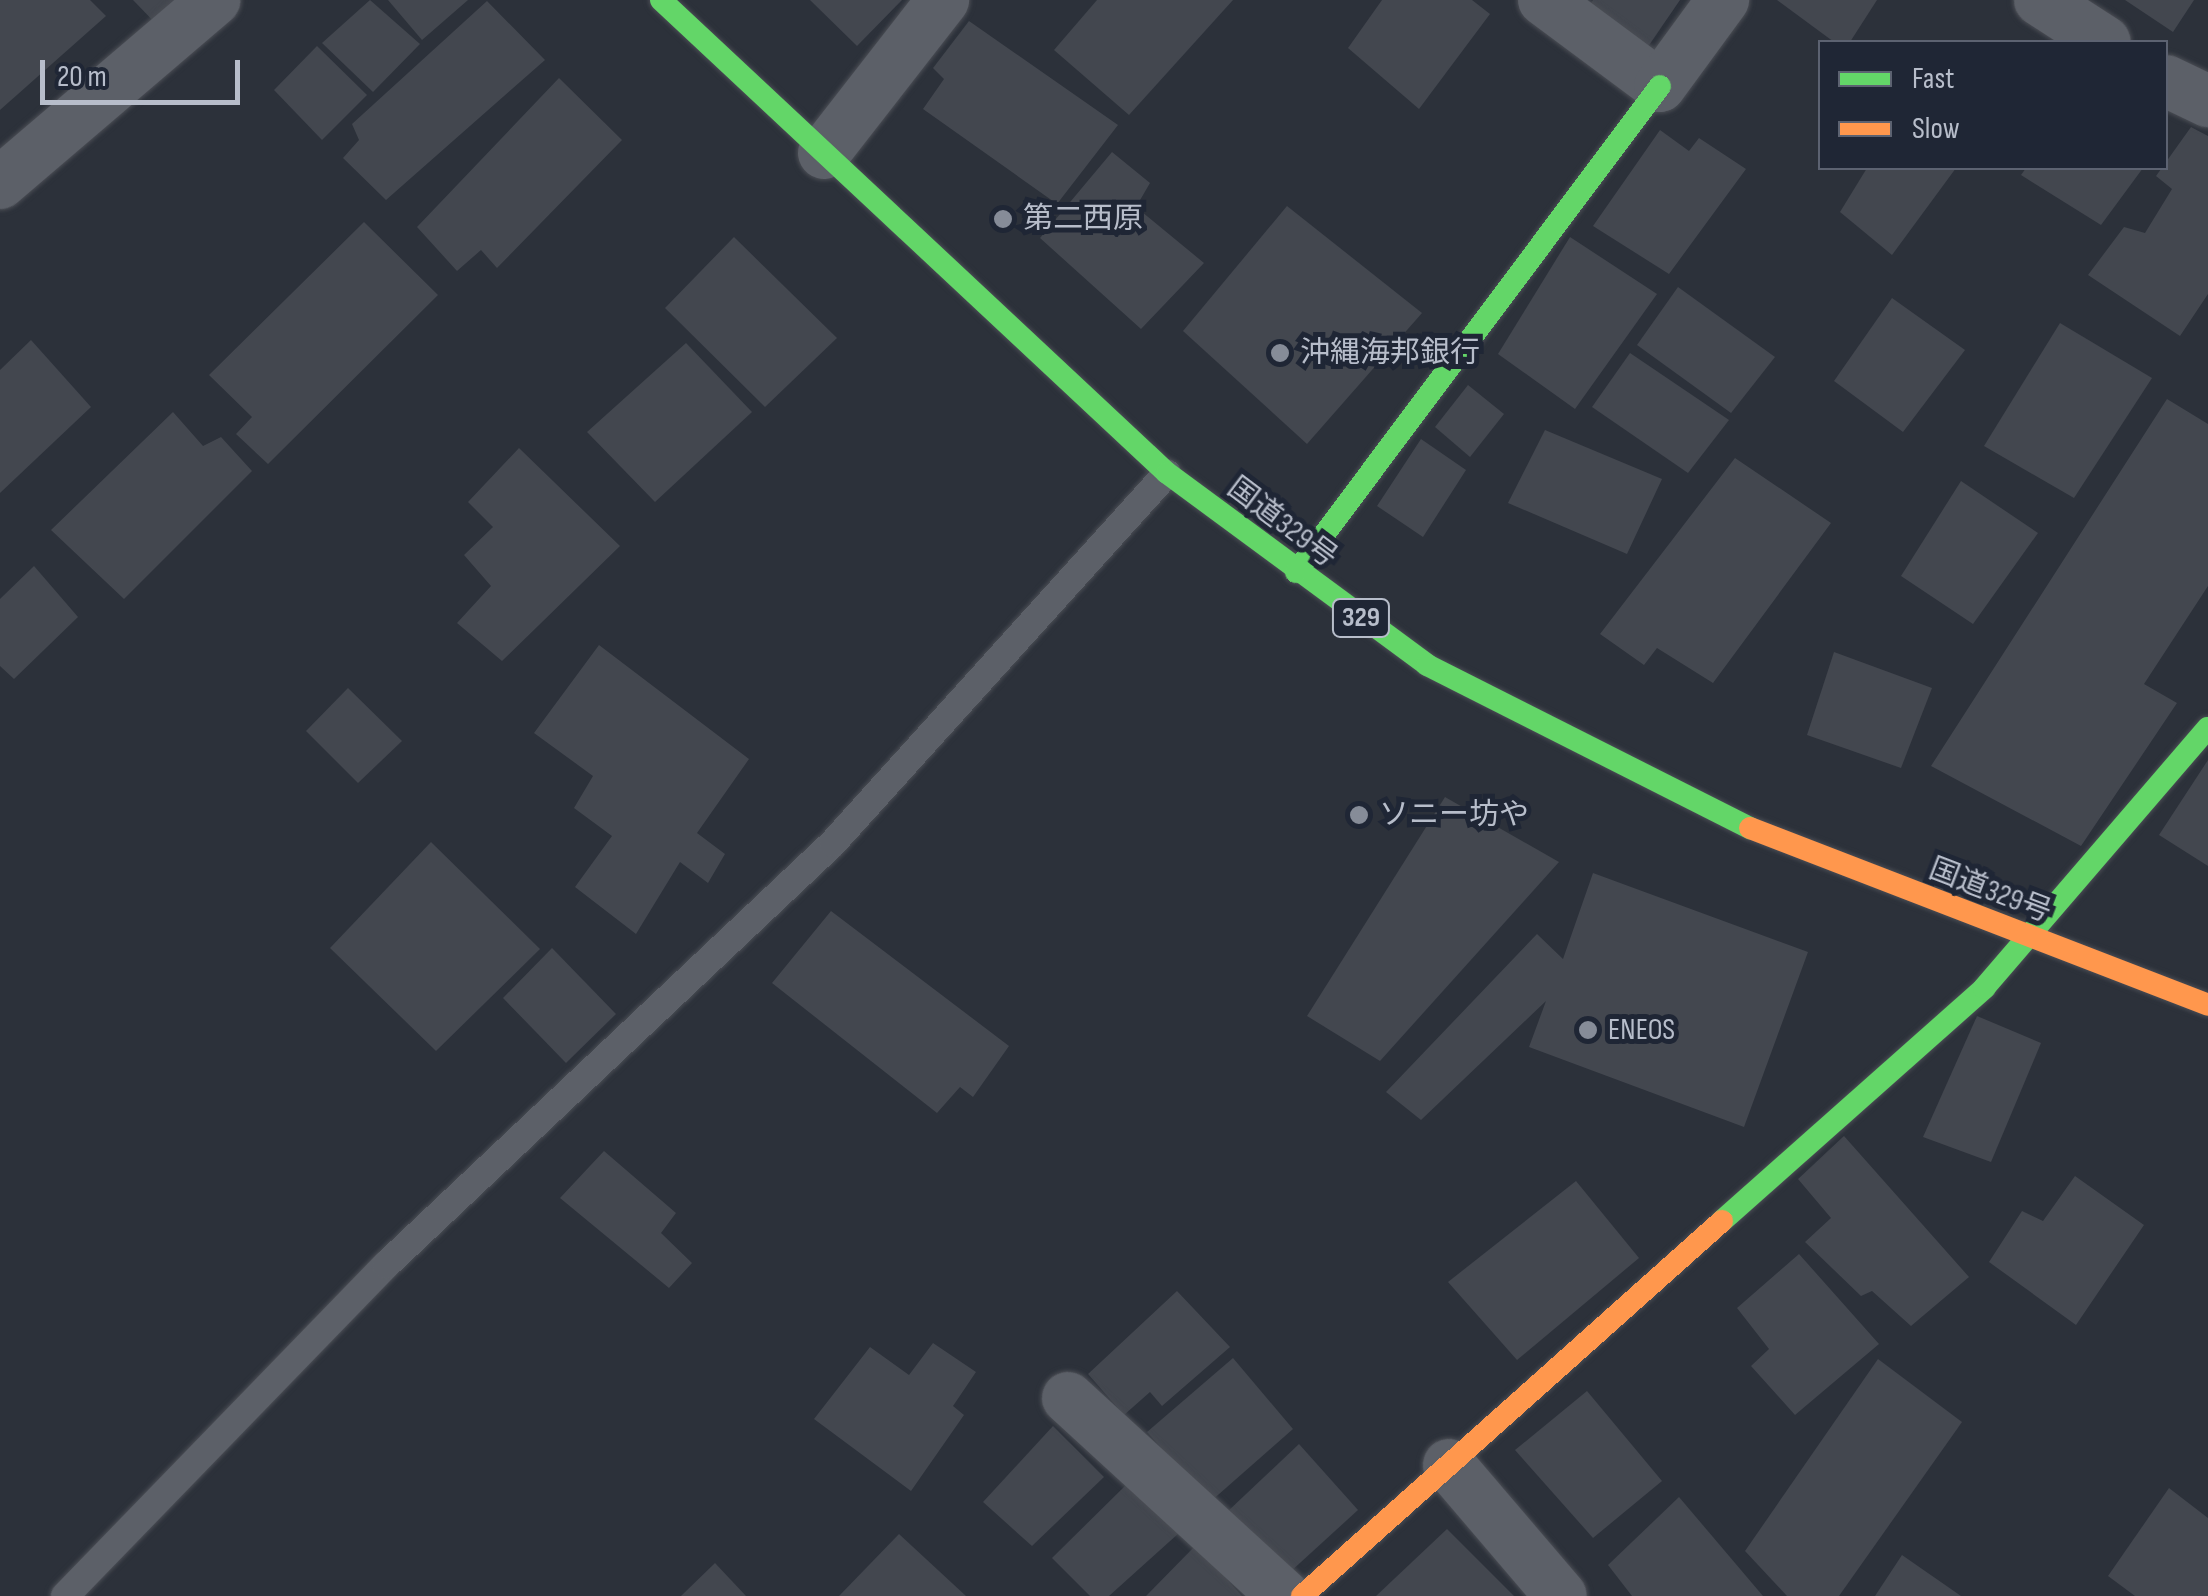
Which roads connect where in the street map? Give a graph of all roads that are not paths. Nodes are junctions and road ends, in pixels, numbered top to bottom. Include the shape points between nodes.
1 (214, 0) edge
2 (661, 0) edge
3 (943, 0) edge
4 (1544, 0) edge
5 (1723, 0) edge
6 (2040, 0) edge
7 (2103, 40) edge
8 (2168, 83) edge
9 (1660, 86) junction
10 (2208, 101) edge
11 (824, 153) junction
12 (0, 183) edge
13 (1167, 473) junction
14 (1296, 572) junction
15 (2208, 728) edge
16 (2032, 938) junction
17 (2208, 1005) edge
18 (1068, 1398) dead end
19 (1449, 1465) junction
20 (64, 1596) edge
21 (1284, 1596) edge
22 (1302, 1596) edge
23 (1561, 1596) edge

1 - 12 street
2 - 11 main road, 国道329号 / 329
3 - 11 street
4 - 9 street
5 - 9 street
6 - 7 street
8 - 10 street
9 - 14 main road
11 - 13 main road, 国道329号 / 329
13 - 14 main road, 国道329号 / 329
13 - 20 lane via 833,844 386,1265
14 - 16 main road, 国道329号 / 329 via 1427,665 1685,803
15 - 16 main road
16 - 17 main road, 国道329号 / 329
16 - 19 main road
18 - 21 street
19 - 22 main road
19 - 23 street

